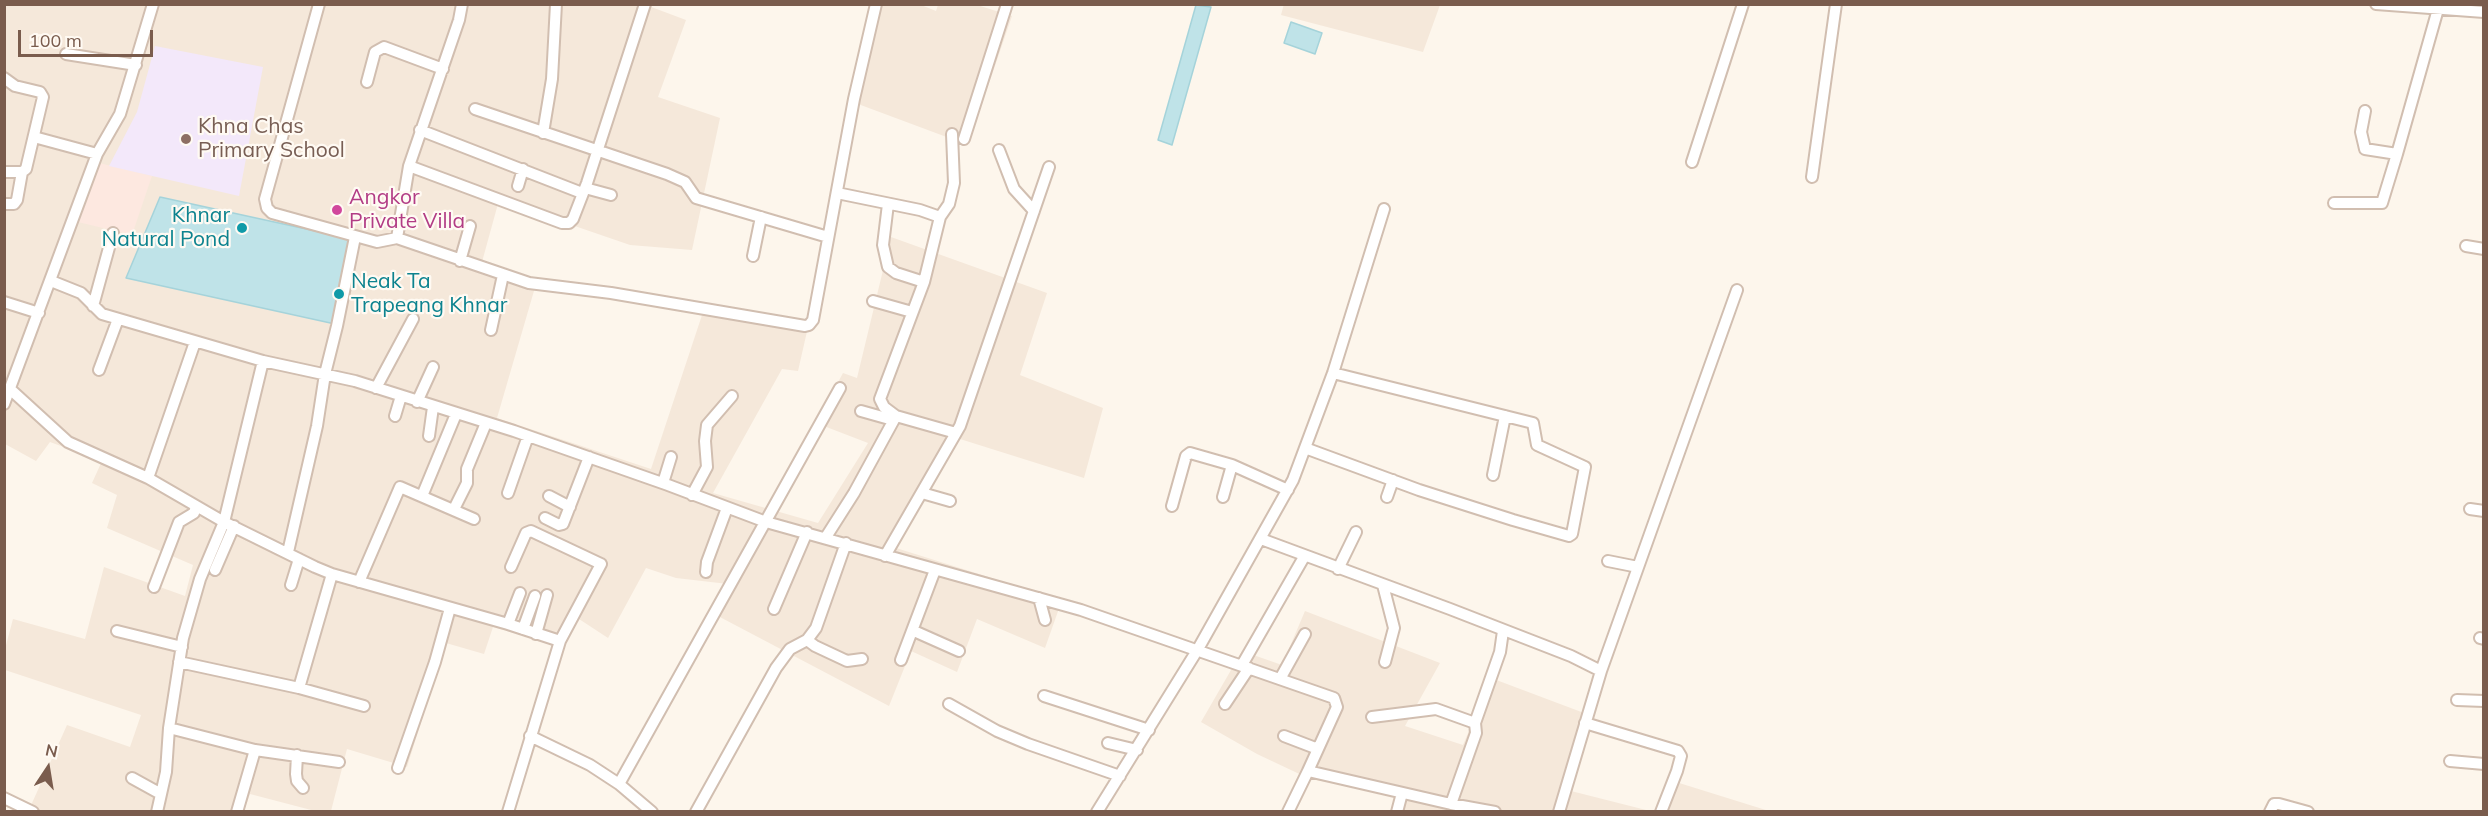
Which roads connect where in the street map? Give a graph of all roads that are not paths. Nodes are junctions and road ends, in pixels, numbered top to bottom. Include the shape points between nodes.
1 (153, 4) edge
2 (320, 4) edge
3 (462, 4) edge
4 (556, 4) edge
5 (645, 4) edge
6 (876, 4) edge
7 (1007, 4) edge
8 (1743, 4) edge
9 (1836, 4) edge
10 (2376, 4) edge
11 (2438, 9) junction
12 (2484, 12) edge
13 (66, 54) dead end
14 (136, 65) junction
15 (443, 69) junction
16 (4, 78) edge
17 (367, 82) dead end
18 (474, 109) dead end
19 (2365, 111) dead end
20 (420, 130) junction
21 (543, 133) junction
22 (952, 134) dead end
23 (34, 137) junction
24 (964, 139) dead end
25 (999, 150) dead end
26 (597, 152) junction
27 (97, 154) junction
28 (2397, 154) junction
29 (1692, 162) dead end
30 (409, 166) junction
31 (1049, 167) dead end
32 (523, 169) junction
33 (4, 172) edge
34 (22, 172) junction
35 (1812, 177) dead end
36 (518, 186) dead end
37 (583, 191) junction
38 (837, 193) junction
39 (611, 195) dead end
40 (2334, 203) dead end
41 (4, 204) edge
42 (888, 204) junction
43 (1384, 209) dead end
44 (1034, 211) junction
45 (761, 217) junction
46 (940, 217) junction
47 (470, 226) dead end
48 (113, 233) dead end
49 (355, 237) junction
50 (828, 237) junction
51 (397, 238) junction
52 (2466, 246) dead end
53 (2484, 249) edge
54 (753, 256) dead end
55 (460, 261) junction
56 (503, 275) junction
57 (51, 281) junction
58 (924, 282) junction
59 (1737, 290) dead end
60 (4, 302) edge
61 (873, 302) dead end
62 (93, 306) junction
63 (912, 312) junction
64 (39, 313) junction
65 (118, 319) junction
66 (413, 319) dead end
67 (491, 330) dead end
68 (195, 342) junction
69 (263, 361) junction
70 (433, 367) dead end
71 (99, 370) dead end
72 (1333, 373) junction
73 (325, 374) junction
74 (9, 384) edge
75 (376, 388) junction
76 (840, 388) dead end
77 (401, 396) junction
78 (732, 396) dead end
79 (417, 402) junction
80 (4, 404) edge
81 (433, 407) junction
82 (861, 411) dead end
83 (456, 414) junction
84 (395, 416) dead end
85 (1505, 416) junction
86 (894, 418) junction
87 (486, 423) junction
88 (956, 433) junction
89 (429, 436) dead end
90 (528, 436) junction
91 (1305, 448) junction
92 (589, 458) junction
93 (671, 458) dead end
94 (1232, 465) junction
95 (1493, 475) dead end
96 (148, 478) junction
97 (1393, 480) junction
98 (663, 483) junction
99 (1288, 490) junction
100 (508, 493) dead end
101 (922, 493) junction
102 (692, 495) junction
103 (422, 496) junction
104 (549, 496) dead end
105 (1223, 497) dead end
106 (1387, 497) dead end
107 (950, 501) dead end
108 (196, 506) junction
109 (1172, 506) dead end
110 (570, 507) junction
111 (727, 508) junction
112 (454, 509) junction
113 (2470, 509) dead end
114 (2484, 511) edge
115 (545, 518) dead end
116 (474, 519) dead end
117 (766, 522) junction
118 (229, 524) junction
119 (807, 532) junction
120 (1356, 532) dead end
121 (826, 537) junction
122 (1261, 539) junction
123 (846, 543) junction
124 (288, 552) junction
125 (885, 556) junction
126 (1304, 557) junction
127 (299, 559) junction
128 (1608, 561) dead end
129 (511, 567) dead end
130 (1638, 567) junction
131 (1338, 569) junction
132 (215, 570) dead end
133 (935, 570) junction
134 (706, 572) dead end
135 (332, 574) junction
136 (358, 582) junction
137 (291, 585) dead end
138 (1383, 585) junction
139 (154, 587) dead end
140 (520, 592) dead end
141 (547, 595) dead end
142 (535, 596) dead end
143 (1039, 598) junction
144 (450, 608) junction
145 (774, 609) dead end
146 (1045, 620) dead end
147 (508, 624) junction
148 (523, 629) junction
149 (1503, 630) junction
150 (117, 631) dead end
151 (914, 631) junction
152 (536, 634) junction
153 (1305, 634) dead end
154 (807, 640) junction
155 (560, 641) junction
156 (182, 647) junction
157 (1198, 649) junction
158 (959, 651) dead end
159 (862, 659) dead end
160 (901, 660) dead end
161 (179, 662) junction
162 (1385, 662) dead end
163 (1246, 666) junction
164 (1601, 671) junction
165 (1280, 679) junction
166 (299, 688) junction
167 (1044, 696) dead end
168 (2457, 700) dead end
169 (1405, 701) dead end
170 (2484, 701) edge
171 (1225, 704) dead end
172 (949, 705) dead end
173 (364, 706) dead end
174 (1421, 709) junction
175 (1372, 717) dead end
176 (1475, 723) junction
177 (1585, 723) junction
178 (169, 728) junction
179 (1149, 730) junction
180 (530, 736) junction
181 (1284, 736) dead end
182 (1108, 743) dead end
183 (1318, 749) junction
184 (255, 750) junction
185 (1137, 750) junction
186 (297, 755) junction
187 (339, 762) dead end
188 (2450, 762) dead end
189 (2484, 764) edge
190 (398, 768) dead end
191 (1308, 771) junction
192 (1120, 776) junction
193 (132, 778) dead end
194 (619, 784) junction
195 (303, 788) dead end
196 (1402, 793) junction
197 (161, 795) junction
198 (4, 798) edge
199 (1451, 804) junction
200 (33, 812) edge
201 (157, 812) edge
202 (237, 812) edge
203 (508, 812) edge
204 (652, 812) edge
205 (696, 812) edge
206 (1097, 812) edge
207 (1288, 812) edge
208 (1397, 812) edge
209 (1495, 812) edge
210 (1559, 812) edge
211 (1662, 812) edge
212 (2270, 812) edge
213 (2307, 812) edge

1 - 14 street
2 - 49 street via 265,199 272,213
3 - 15 street
4 - 21 street via 552,78
5 - 26 street
6 - 38 street
7 - 24 street
8 - 29 street
9 - 35 street
10 - 11 street
11 - 12 street
11 - 28 street
13 - 14 street
14 - 27 street via 120,114
15 - 17 street via 384,47 375,52
15 - 20 street
16 - 23 street via 15,86 42,94
18 - 21 street
19 - 28 street via 2361,132 2365,149
20 - 30 street
20 - 32 street
21 - 26 street
22 - 46 street via 954,183 949,204
23 - 27 street
23 - 34 street via 28,164
25 - 44 street via 1014,189
26 - 37 street
26 - 45 street via 685,182 696,198
27 - 57 street
28 - 40 street via 2382,203
30 - 37 street via 562,224 573,219
30 - 51 street
31 - 44 street
32 - 36 street
32 - 37 street
33 - 34 street
34 - 41 street via 17,200
37 - 39 street
38 - 42 street
38 - 50 street
42 - 46 street
42 - 58 street via 883,245 888,267
43 - 72 street
44 - 88 street
45 - 50 street
45 - 54 street
46 - 58 street
47 - 55 street
48 - 62 street
49 - 51 street via 377,242
49 - 73 street
50 - 56 street via 813,320 805,326 611,293 557,288
51 - 55 street
52 - 53 street
55 - 56 street
56 - 67 street
57 - 62 street via 81,293
57 - 64 street
58 - 63 street
59 - 130 street
60 - 64 street
61 - 63 street
62 - 65 street
63 - 86 street via 880,399
64 - 74 street
65 - 68 street
65 - 71 street
66 - 75 street
68 - 69 street
68 - 96 street
69 - 73 street
69 - 118 street
70 - 79 street
72 - 85 street
72 - 91 street
73 - 75 street
73 - 124 street
74 - 80 street
74 - 96 street via 68,442
75 - 77 street
76 - 117 street
77 - 79 street
77 - 84 street
78 - 102 street via 707,425 707,467
79 - 81 street
81 - 83 street
81 - 89 street
82 - 86 street
83 - 87 street
83 - 103 street
85 - 95 street
85 - 97 street via 1533,423 1537,445 1584,467 1570,535
86 - 88 street
86 - 121 street
87 - 90 street
87 - 112 street
88 - 101 street
90 - 92 street
90 - 100 street
91 - 97 street
91 - 99 street
92 - 98 street
92 - 110 street
93 - 98 street
94 - 99 street
94 - 105 street
94 - 109 street via 1190,453
96 - 108 street
97 - 106 street
98 - 102 street
99 - 122 street
101 - 107 street
101 - 125 street
102 - 111 street
103 - 112 street
103 - 136 street via 399,488
104 - 110 street
108 - 118 street
108 - 139 street via 194,513 178,522
110 - 115 street via 563,524
111 - 117 street
111 - 134 street
112 - 116 street
113 - 114 street
117 - 119 street
117 - 194 street
118 - 124 street
118 - 132 street
118 - 156 street via 200,579
119 - 121 street
119 - 145 street
120 - 131 street
121 - 123 street
122 - 126 street
122 - 157 street
123 - 125 street
123 - 154 street via 816,627
124 - 127 street
125 - 133 street
126 - 131 street
126 - 163 street
127 - 135 street
127 - 137 street
128 - 130 street
129 - 155 street via 526,533 531,531 601,564
130 - 164 street
131 - 138 street
133 - 143 street
133 - 151 street
135 - 136 street
135 - 166 street
136 - 144 street
138 - 149 street
138 - 162 street via 1394,628
140 - 147 street
141 - 152 street
142 - 148 street
143 - 146 street
143 - 157 street
144 - 147 street
144 - 190 street
147 - 148 street
148 - 152 street
149 - 164 street
149 - 176 street via 1498,659
150 - 156 street
151 - 158 street
151 - 160 street
152 - 155 street
153 - 165 street
154 - 159 street via 847,662
154 - 205 street via 790,649 776,668
155 - 180 street
156 - 161 street
157 - 163 street
157 - 179 street
161 - 166 street
161 - 178 street
163 - 165 street
163 - 171 street
164 - 177 street
165 - 183 street via 1336,700 1338,707
166 - 173 street
167 - 179 street
168 - 170 street
169 - 174 street
172 - 192 street via 1028,744
174 - 175 street
174 - 176 street via 1436,709
176 - 199 street via 1476,733
177 - 210 street
177 - 211 street via 1678,751 1681,756
178 - 184 street
178 - 197 street
179 - 185 street
180 - 194 street
180 - 203 street
181 - 183 street
182 - 185 street
183 - 191 street
184 - 186 street
184 - 202 street
185 - 192 street
186 - 187 street
186 - 195 street via 297,780
188 - 189 street
191 - 196 street
191 - 207 street
192 - 206 street
193 - 197 street
194 - 204 street
196 - 199 street
196 - 208 street
197 - 201 street
198 - 200 street
199 - 209 street
212 - 213 street via 2274,804 2279,804

